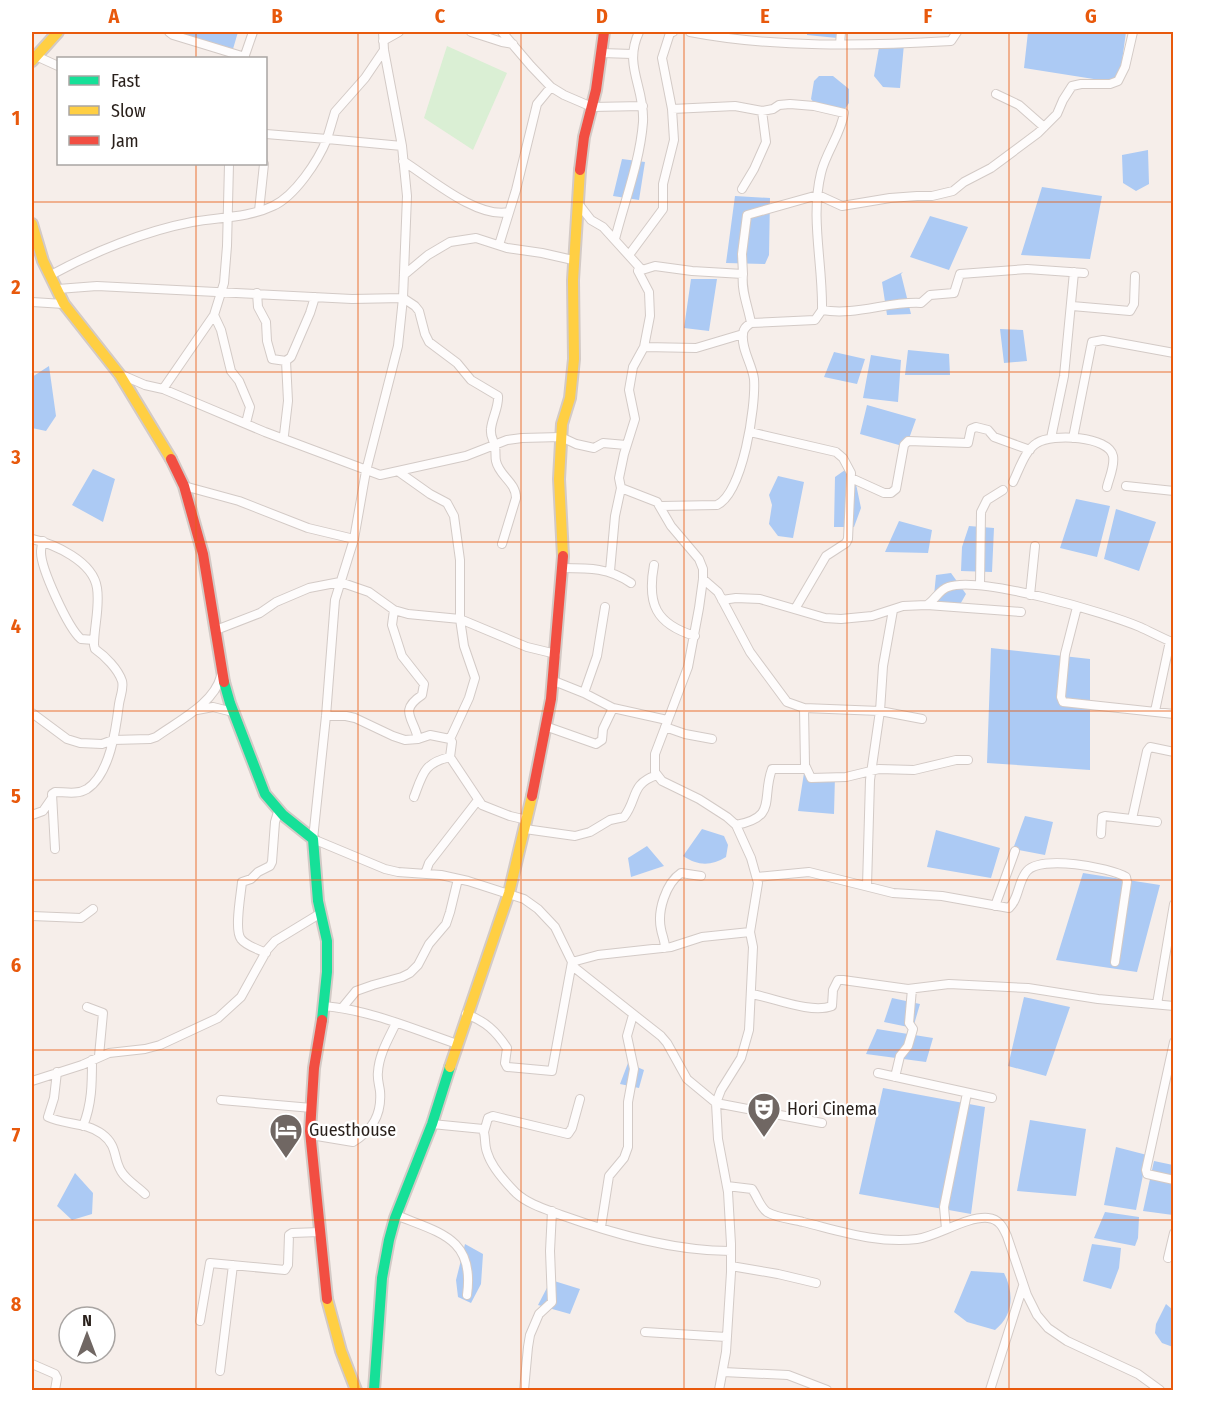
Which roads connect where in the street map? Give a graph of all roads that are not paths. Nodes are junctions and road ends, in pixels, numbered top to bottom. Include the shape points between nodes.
1 (58, 32) edge
2 (169, 32) edge
3 (253, 32) edge
4 (383, 32) edge
5 (399, 32) edge
6 (471, 32) edge
7 (502, 32) edge
8 (604, 32) edge
9 (639, 32) edge
10 (673, 32) edge
11 (690, 32) edge
12 (841, 32) edge
13 (957, 32) edge
14 (1133, 32) edge
15 (513, 44) junction
16 (840, 44) junction
17 (383, 45) junction
18 (602, 53) junction
19 (632, 54) junction
20 (241, 57) edge
21 (244, 57) edge
22 (34, 58) edge
23 (57, 66) edge
24 (551, 87) junction
25 (996, 94) dead end
26 (643, 106) junction
27 (592, 107) junction
28 (672, 109) junction
29 (762, 111) junction
30 (1044, 127) junction
31 (267, 134) edge
32 (327, 139) junction
33 (402, 146) junction
34 (404, 161) junction
35 (229, 165) edge
36 (264, 165) edge
37 (742, 189) dead end
38 (818, 195) junction
39 (577, 201) junction
40 (259, 211) junction
41 (509, 212) junction
42 (227, 218) junction
43 (32, 224) edge
44 (615, 238) junction
45 (500, 245) junction
46 (629, 255) junction
47 (573, 260) junction
48 (642, 270) junction
49 (1074, 272) junction
50 (1084, 273) dead end
51 (744, 274) junction
52 (51, 275) junction
53 (404, 275) junction
54 (1135, 276) dead end
55 (58, 289) junction
56 (220, 293) junction
57 (257, 293) junction
58 (315, 297) junction
59 (403, 298) junction
60 (32, 302) edge
61 (64, 304) junction
62 (1072, 306) junction
63 (822, 310) junction
64 (214, 315) junction
65 (751, 324) junction
66 (742, 334) junction
67 (644, 348) junction
68 (1173, 353) edge
69 (286, 360) junction
70 (120, 375) junction
71 (163, 389) junction
72 (246, 423) junction
73 (750, 432) junction
74 (284, 435) dead end
75 (561, 437) junction
76 (1051, 438) junction
77 (1073, 438) junction
78 (495, 444) junction
79 (626, 445) junction
80 (1030, 450) junction
81 (366, 471) junction
82 (399, 472) junction
83 (851, 478) junction
84 (1013, 482) dead end
85 (184, 486) junction
86 (1126, 486) dead end
87 (1107, 487) dead end
88 (621, 488) junction
89 (1003, 490) dead end
90 (1173, 491) edge
91 (661, 506) junction
92 (32, 539) edge
93 (354, 539) junction
94 (43, 541) junction
95 (502, 544) dead end
96 (1035, 546) dead end
97 (654, 565) dead end
98 (563, 568) junction
99 (610, 571) junction
100 (702, 579) junction
101 (340, 582) junction
102 (631, 583) dead end
103 (980, 585) junction
104 (1030, 595) junction
105 (722, 600) junction
106 (927, 605) junction
107 (1077, 607) junction
108 (605, 608) dead end
109 (795, 609) junction
110 (394, 610) junction
111 (892, 610) junction
112 (1021, 612) dead end
113 (460, 619) junction
114 (216, 630) junction
115 (694, 636) junction
116 (94, 640) junction
117 (1172, 642) edge
118 (556, 654) junction
119 (222, 673) junction
120 (554, 681) junction
121 (585, 693) junction
122 (614, 708) junction
123 (804, 708) junction
124 (193, 711) junction
125 (880, 711) junction
126 (1155, 711) junction
127 (233, 712) junction
128 (32, 713) edge
129 (1173, 714) edge
130 (326, 716) junction
131 (922, 719) dead end
132 (666, 723) junction
133 (545, 726) junction
134 (418, 739) junction
135 (450, 739) junction
136 (712, 739) dead end
137 (113, 740) junction
138 (1173, 752) edge
139 (450, 757) junction
140 (968, 760) dead end
141 (806, 769) junction
142 (872, 770) junction
143 (657, 775) junction
144 (414, 797) dead end
145 (52, 798) junction
146 (478, 800) junction
147 (278, 812) junction
148 (32, 815) edge
149 (1132, 819) junction
150 (1157, 822) dead end
151 (526, 824) junction
152 (736, 825) junction
153 (1101, 834) dead end
154 (313, 839) junction
155 (55, 849) dead end
156 (1015, 851) dead end
157 (424, 874) junction
158 (701, 876) dead end
159 (757, 877) junction
160 (458, 879) junction
161 (867, 886) junction
162 (509, 893) junction
163 (1173, 904) edge
164 (995, 906) junction
165 (93, 909) dead end
166 (321, 914) junction
167 (32, 916) edge
168 (750, 932) junction
169 (1170, 938) edge
170 (665, 948) junction
171 (266, 953) junction
172 (572, 962) junction
173 (1114, 962) dead end
174 (912, 989) junction
175 (752, 994) junction
176 (1157, 1004) junction
177 (324, 1006) junction
178 (1173, 1006) edge
179 (87, 1007) dead end
180 (342, 1008) junction
181 (466, 1014) junction
182 (633, 1015) junction
183 (396, 1023) junction
184 (1173, 1042) edge
185 (457, 1044) junction
186 (96, 1058) junction
187 (57, 1072) junction
188 (878, 1073) dead end
189 (895, 1077) junction
190 (32, 1081) edge
191 (967, 1093) junction
192 (992, 1098) dead end
193 (580, 1099) dead end
194 (221, 1100) dead end
195 (716, 1103) junction
196 (312, 1108) junction
197 (432, 1124) junction
198 (822, 1124) dead end
199 (83, 1125) junction
200 (484, 1132) junction
201 (311, 1136) junction
202 (1173, 1180) edge
203 (727, 1186) junction
204 (145, 1194) dead end
205 (552, 1211) junction
206 (396, 1215) junction
207 (601, 1227) junction
208 (946, 1229) junction
209 (320, 1232) junction
210 (1173, 1233) edge
211 (730, 1251) junction
212 (1168, 1258) dead end
213 (233, 1265) junction
214 (731, 1266) junction
215 (816, 1283) dead end
216 (1023, 1286) junction
217 (467, 1295) dead end
218 (200, 1321) dead end
219 (645, 1332) dead end
220 (726, 1337) junction
221 (32, 1364) edge
222 (220, 1371) dead end
223 (723, 1372) junction
224 (55, 1390) edge
225 (356, 1390) edge
226 (374, 1390) edge
227 (524, 1390) edge
228 (719, 1390) edge
229 (827, 1390) edge
230 (990, 1390) edge
231 (1160, 1390) edge

1 - 22 street
2 - 20 street
3 - 21 street
4 - 17 street
5 - 17 street
6 - 15 street
7 - 15 street
8 - 18 street
9 - 19 street
10 - 28 street via 662,58
11 - 16 street via 777,43
12 - 16 street
13 - 16 street via 951,41
14 - 30 street via 1118,81 1072,86 1057,114
15 - 24 street
17 - 32 street via 365,78 335,112
17 - 33 street
18 - 19 street
18 - 27 street
19 - 26 street
22 - 23 street
24 - 27 street
24 - 41 street via 537,104
25 - 30 street via 1019,105
26 - 27 street
26 - 44 street via 639,152
27 - 39 street via 584,137
28 - 29 street via 735,106
28 - 46 street via 674,140 663,184 663,209
29 - 37 street via 766,142
29 - 38 street via 790,104 844,113 821,173
30 - 38 street via 991,168 952,191 843,206
31 - 32 street
32 - 33 street
32 - 40 street via 314,164 289,194
33 - 34 street
34 - 41 street via 478,208 493,214
34 - 53 street
35 - 42 street
36 - 40 street
38 - 51 street via 747,215 742,254
38 - 63 street
39 - 44 street via 591,220
39 - 47 street
40 - 42 street
41 - 45 street
42 - 52 street via 192,222 151,234 81,258
42 - 56 street via 226,269
43 - 52 street
44 - 46 street
45 - 47 street
45 - 53 street via 476,238 450,242
46 - 48 street
47 - 75 street via 574,359
48 - 51 street via 655,266
48 - 67 street via 638,271 649,292 650,316
49 - 50 street
49 - 62 street
49 - 63 street via 1027,269 960,274 954,293 930,295 921,303 837,313
51 - 65 street via 742,286
52 - 55 street
53 - 59 street
54 - 62 street via 1130,311
55 - 56 street via 97,286
55 - 61 street
56 - 57 street
56 - 64 street
57 - 58 street
57 - 69 street via 272,359
58 - 59 street
58 - 69 street via 291,357
59 - 78 street via 419,311 429,342 457,363 471,380 498,396 490,432
59 - 81 street via 398,346
60 - 61 street
61 - 70 street
62 - 76 street via 1064,376
63 - 65 street via 815,320
64 - 71 street
64 - 72 street via 231,371 247,395 250,407
65 - 66 street
66 - 67 street via 696,348
66 - 73 street via 754,380
67 - 79 street via 633,367 629,390 635,419
68 - 77 street via 1103,340 1092,342
69 - 74 street via 288,401
70 - 71 street
70 - 85 street
71 - 72 street
72 - 81 street
73 - 83 street via 836,452 848,465
73 - 91 street via 736,475 721,504
75 - 78 street via 522,438
75 - 79 street via 594,448 603,443
75 - 98 street
76 - 77 street
76 - 80 street via 1039,441
77 - 87 street via 1110,448 1113,465
78 - 82 street via 466,456
78 - 95 street via 498,466 516,492
79 - 88 street via 619,478
80 - 83 street via 976,427 971,429 968,443 908,441 896,489 891,493
80 - 84 street
81 - 82 street via 380,475
81 - 93 street
82 - 113 street via 452,510 460,548
83 - 109 street via 848,539 826,556
85 - 93 street via 239,501 308,528
85 - 114 street via 203,554
86 - 90 street
88 - 91 street
88 - 99 street
89 - 103 street via 987,501 981,512
91 - 100 street via 671,526 699,559
92 - 94 street
93 - 101 street
94 - 116 street via 40,551 44,568 68,623 81,639
94 - 116 street via 65,551 95,580
96 - 104 street
97 - 115 street via 651,591 656,607 667,624
98 - 99 street
98 - 118 street
99 - 102 street
100 - 105 street
100 - 115 street
101 - 110 street via 369,592
101 - 114 street via 309,588
101 - 130 street via 335,600
103 - 104 street
103 - 106 street via 945,588
104 - 107 street
105 - 109 street via 760,599
105 - 123 street via 750,652 782,696
106 - 111 street
106 - 112 street
107 - 117 street via 1140,627
107 - 126 street via 1065,654 1061,700
108 - 121 street via 597,656
109 - 111 street via 841,619
110 - 113 street
110 - 134 street via 392,625 402,656 424,684 408,714
111 - 125 street
113 - 118 street via 527,647
113 - 135 street via 475,678
114 - 119 street
115 - 132 street via 688,667
116 - 137 street via 95,649 122,680
117 - 126 street
118 - 120 street
119 - 124 street via 208,699
119 - 127 street
120 - 121 street
120 - 133 street
121 - 122 street
122 - 132 street
122 - 133 street via 602,740 596,744
123 - 125 street
123 - 141 street
124 - 127 street via 213,706
124 - 137 street via 156,737
125 - 131 street
125 - 142 street
126 - 129 street
127 - 147 street via 260,785
128 - 137 street via 67,739 102,744
130 - 134 street via 356,718 393,736
130 - 154 street
132 - 136 street via 685,734
132 - 143 street via 655,754
133 - 151 street
134 - 135 street via 430,735
135 - 139 street
137 - 145 street via 103,768 90,786 78,792 55,792
138 - 149 street via 1150,747 1146,751
139 - 144 street via 429,765
139 - 146 street
140 - 142 street via 914,770
141 - 142 street via 813,779
141 - 152 street via 772,770 763,813
142 - 161 street
143 - 151 street via 637,788 624,817 590,832 568,836
143 - 152 street
145 - 148 street via 43,811
145 - 155 street
146 - 151 street via 484,807
146 - 157 street
147 - 154 street
147 - 171 street via 270,866 242,882 239,916 242,940
149 - 150 street
149 - 153 street via 1103,816
151 - 162 street
152 - 159 street
154 - 157 street via 385,868
154 - 166 street
156 - 164 street
157 - 160 street
158 - 170 street via 681,873 667,891 660,926
159 - 161 street via 809,872
159 - 168 street
160 - 162 street
160 - 180 street via 446,924 410,974 356,991
161 - 164 street
162 - 172 street via 524,899 548,918
162 - 181 street
163 - 169 street
164 - 173 street via 1012,907 1025,873 1040,864 1094,867 1120,874 1127,882
165 - 167 street via 81,918
166 - 171 street via 275,941
166 - 177 street via 327,941
168 - 170 street via 702,937
168 - 175 street
169 - 176 street
170 - 172 street via 598,955
171 - 186 street via 241,997 218,1018 145,1049
172 - 181 street via 552,1071 507,1067 507,1048 496,1032
172 - 182 street via 575,969
174 - 175 street via 838,980 832,1006 820,1009
174 - 176 street via 936,984 1028,988
174 - 189 street via 909,1023 913,1029
175 - 195 street via 746,1045
176 - 178 street
177 - 180 street
177 - 196 street
179 - 186 street via 104,1013
180 - 183 street
181 - 185 street
182 - 195 street via 661,1036 687,1079
182 - 207 street via 627,1036 634,1069 628,1102 628,1147 609,1176
183 - 185 street
183 - 201 street via 379,1062 378,1118 353,1142
184 - 202 street via 1146,1170 1148,1174
185 - 197 street
186 - 187 street
186 - 199 street
187 - 190 street
187 - 199 street via 48,1117
188 - 189 street
189 - 191 street
191 - 192 street
191 - 208 street via 944,1207
193 - 200 street via 568,1134 493,1116 488,1118
194 - 196 street
195 - 198 street
195 - 203 street
196 - 201 street
197 - 200 street
197 - 206 street
199 - 204 street via 109,1141 120,1170
200 - 205 street via 489,1157 510,1187 528,1201
201 - 209 street
203 - 208 street via 752,1189 769,1213 856,1235 918,1239
203 - 211 street
205 - 207 street
205 - 227 street via 552,1302 539,1314 530,1335
206 - 217 street via 438,1232 462,1250 469,1275
206 - 226 street via 382,1278
207 - 211 street via 674,1245
208 - 216 street via 981,1219 997,1220 1007,1236
209 - 213 street via 289,1235 285,1270
209 - 225 street via 329,1310
210 - 212 street
211 - 214 street
213 - 218 street via 209,1265
213 - 222 street
214 - 215 street
214 - 220 street
216 - 230 street
216 - 231 street via 1048,1328 1138,1374
219 - 220 street
220 - 223 street
221 - 224 street via 55,1374
223 - 228 street
223 - 229 street via 788,1375

